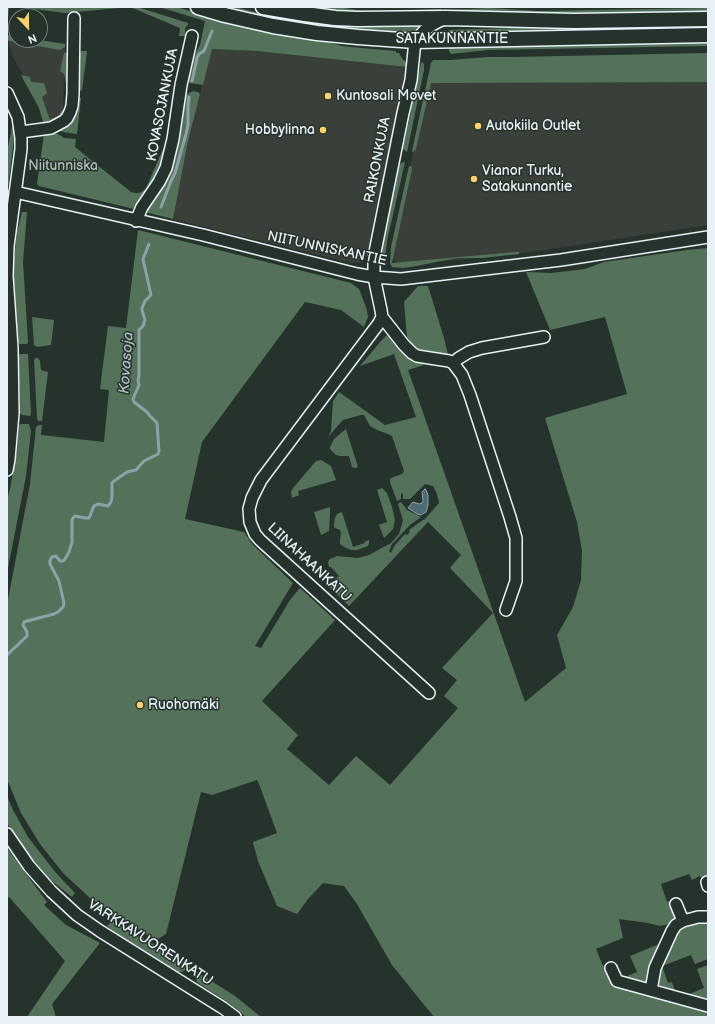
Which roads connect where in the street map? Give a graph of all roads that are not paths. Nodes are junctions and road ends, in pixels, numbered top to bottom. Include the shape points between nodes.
1 (198, 7) edge
2 (263, 7) edge
3 (74, 18) dead end
4 (446, 18) junction
5 (708, 19) edge
6 (708, 35) edge
7 (192, 36) dead end
8 (415, 41) junction
9 (7, 93) edge
10 (21, 132) junction
11 (15, 192) junction
12 (136, 221) junction
13 (708, 237) edge
14 (374, 277) junction
15 (382, 317) junction
16 (544, 337) dead end
17 (453, 363) junction
18 (7, 470) edge
19 (506, 610) dead end
20 (429, 693) dead end
21 (7, 834) edge
22 (676, 904) dead end
23 (708, 916) edge
24 (683, 921) junction
25 (611, 968) dead end
26 (651, 990) junction
27 (708, 1006) edge
28 (235, 1017) edge

1 - 8 main road, SATAKUNNANTIE via 273,26 310,32
2 - 4 main road, SATAKUNNANTIE via 335,18
3 - 10 street via 73,94 70,112 64,121 51,128
4 - 5 main road, SATAKUNNANTIE via 574,21
4 - 8 street via 425,30
6 - 8 main road, SATAKUNNANTIE
7 - 12 street, KOVASOJANKUJA via 166,168
8 - 14 street, RAIKONKUJA via 411,80 374,257
9 - 10 street via 18,117
10 - 11 street
11 - 12 street, NIITUNNISKANTIE
11 - 18 street via 7,276 13,399
12 - 14 street, NIITUNNISKANTIE
13 - 14 street, NIITUNNISKANTIE via 561,260 401,279
14 - 15 street
15 - 17 street via 404,345 417,356
15 - 20 street, LIINAHAANKATU via 261,480 252,498 249,515 256,534 267,547
16 - 17 street via 482,348 469,352
17 - 19 street via 470,395 516,538 516,581
21 - 28 street, VARKKAVUORENKATU via 38,877 77,915
22 - 24 street
23 - 24 street
24 - 26 street via 672,931 655,968
25 - 26 street via 617,981
26 - 27 street

